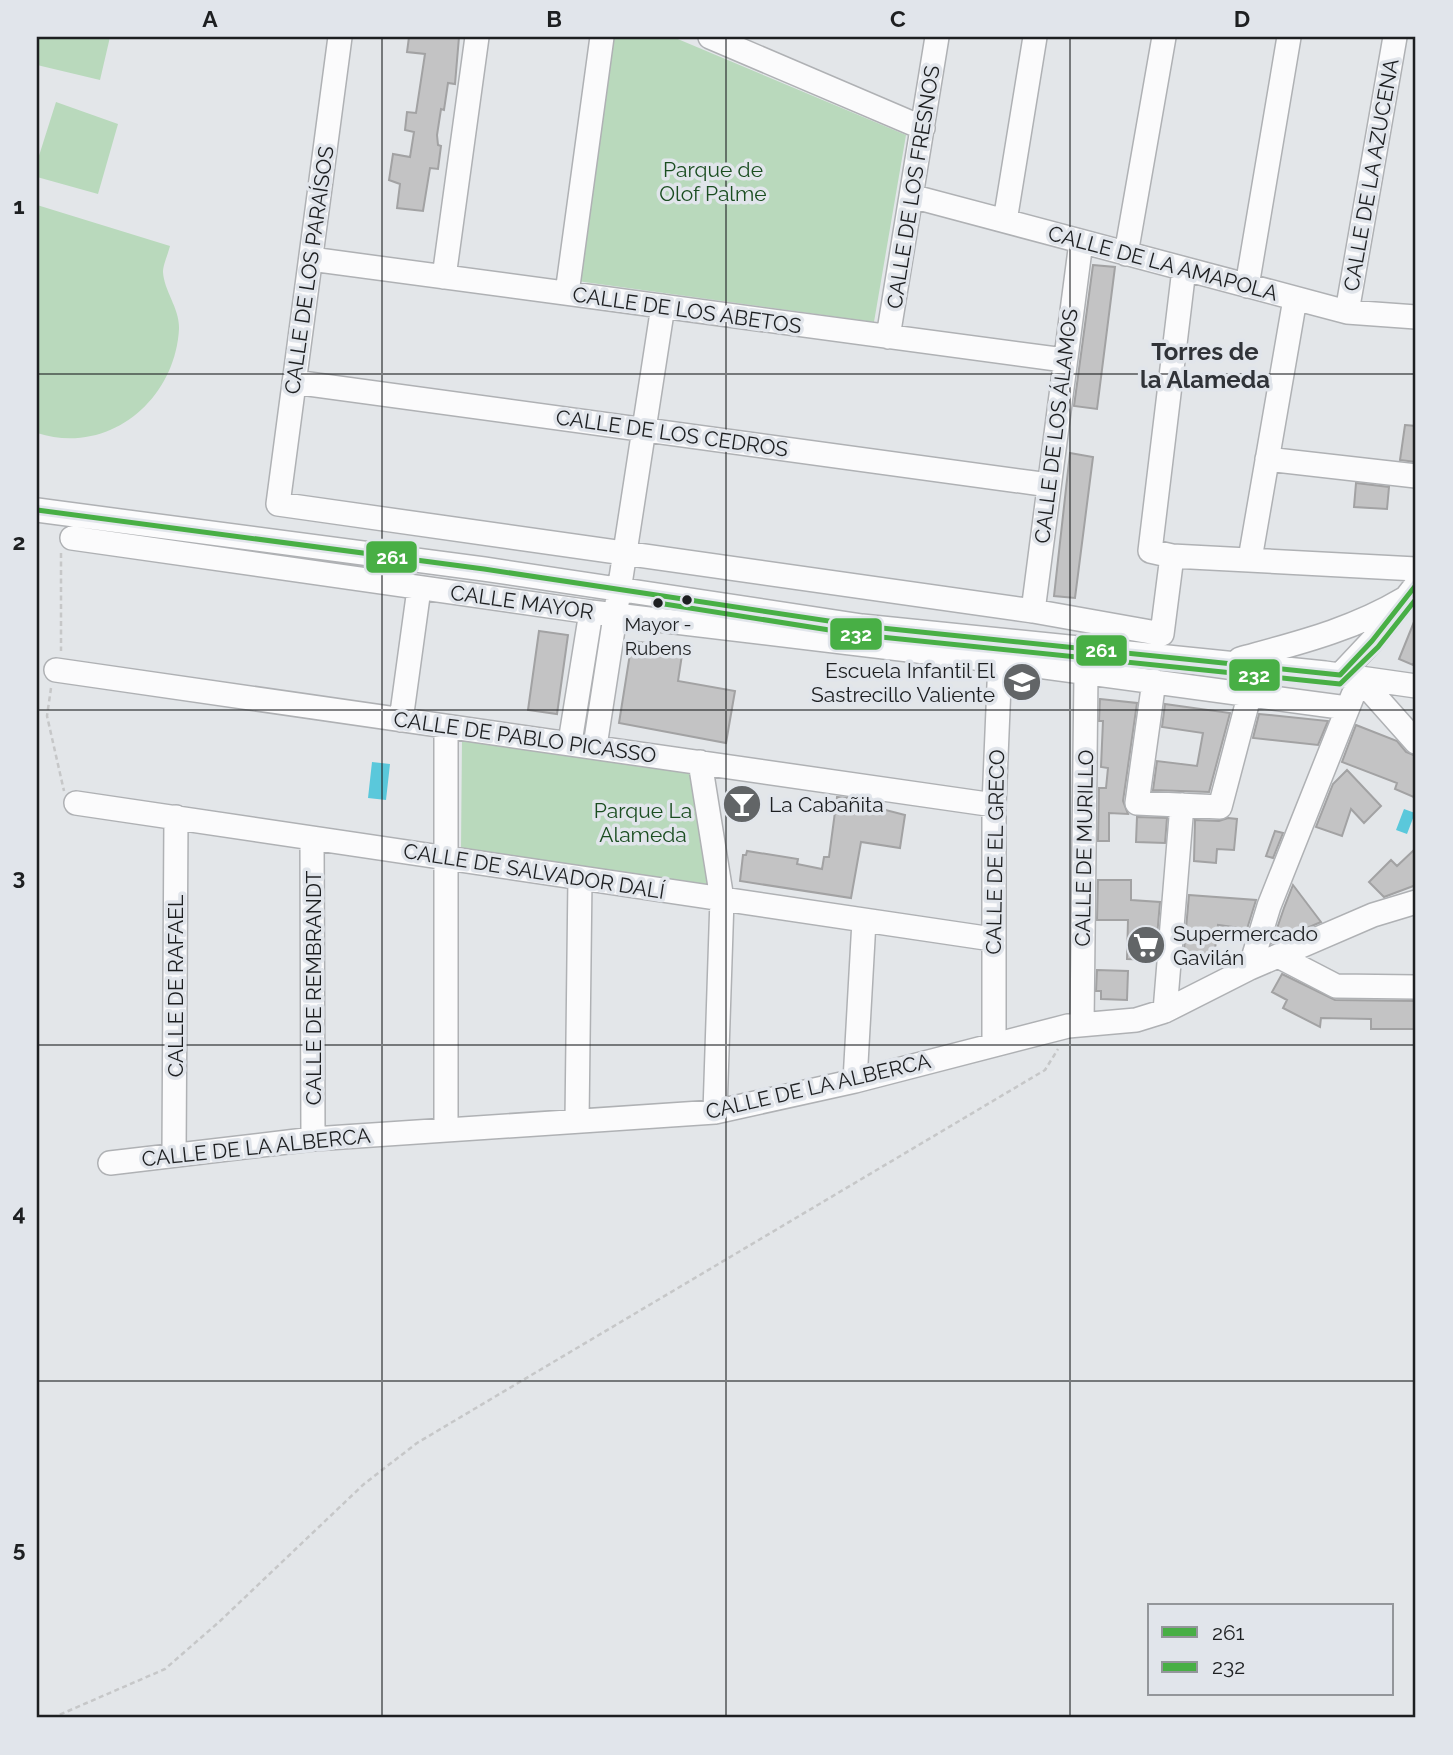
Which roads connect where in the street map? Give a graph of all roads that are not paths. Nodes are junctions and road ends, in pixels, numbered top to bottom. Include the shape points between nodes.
1 (477, 37) edge
2 (602, 37) edge
3 (710, 37) edge
4 (937, 37) edge
5 (1035, 37) edge
6 (1164, 37) edge
7 (1289, 37) edge
8 (1395, 37) edge
9 (336, 38) edge
10 (923, 128) junction
11 (911, 196) junction
12 (1005, 221) junction
13 (1081, 242) junction
14 (1126, 254) junction
15 (311, 259) junction
16 (1184, 269) junction
17 (444, 277) junction
18 (1247, 286) junction
19 (567, 293) junction
20 (1295, 299) junction
21 (663, 306) junction
22 (1348, 312) junction
23 (1416, 317) edge
24 (888, 337) junction
25 (1064, 360) junction
26 (294, 382) junction
27 (644, 430) junction
28 (1267, 459) junction
29 (1416, 476) edge
30 (1049, 485) junction
31 (37, 510) edge
32 (72, 538) dead end
33 (625, 551) junction
34 (1172, 556) junction
35 (1250, 559) junction
36 (1416, 569) edge
37 (620, 588) junction
38 (419, 589) junction
39 (1410, 592) edge
40 (1032, 611) junction
41 (591, 612) junction
42 (616, 615) junction
43 (1389, 619) junction
44 (1363, 622) junction
45 (1000, 661) junction
46 (1222, 664) junction
47 (56, 670) dead end
48 (1314, 671) junction
49 (1086, 673) junction
50 (1359, 679) junction
51 (1154, 681) junction
52 (1416, 686) edge
53 (1250, 693) junction
54 (1347, 708) junction
55 (401, 720) junction
56 (446, 727) junction
57 (570, 742) junction
58 (1416, 742) edge
59 (595, 746) junction
60 (700, 762) junction
61 (76, 803) dead end
62 (994, 805) junction
63 (1182, 805) junction
64 (176, 817) junction
65 (312, 838) junction
66 (446, 858) junction
67 (580, 878) junction
68 (722, 899) junction
69 (1416, 902) edge
70 (864, 921) junction
71 (992, 939) junction
72 (1280, 957) junction
73 (1250, 968) junction
74 (1416, 987) edge
75 (1165, 1011) junction
76 (1075, 1025) junction
77 (994, 1044) junction
78 (855, 1081) junction
79 (715, 1112) junction
80 (577, 1121) junction
81 (446, 1128) junction
82 (313, 1139) junction
83 (174, 1155) junction
84 (110, 1163) dead end

1 - 17 street
2 - 19 street
3 - 10 street
4 - 10 street, CALLE DE LOS FRESNOS
5 - 12 street
6 - 14 street
7 - 18 street
8 - 22 street, CALLE DE LA AZUCENA
9 - 15 street, CALLE DE LOS PARAÍSOS
10 - 11 street, CALLE DE LOS FRESNOS
11 - 12 street, CALLE DE LA AMAPOLA
11 - 24 street, CALLE DE LOS FRESNOS
12 - 13 street, CALLE DE LA AMAPOLA
13 - 14 street, CALLE DE LA AMAPOLA
13 - 25 street, CALLE DE LOS ÁLAMOS
14 - 16 street, CALLE DE LA AMAPOLA
15 - 17 street, CALLE DE LOS ABETOS
15 - 26 street, CALLE DE LOS PARAÍSOS
16 - 18 street, CALLE DE LA AMAPOLA
16 - 34 street via 1150,551
17 - 19 street, CALLE DE LOS ABETOS
18 - 20 street, CALLE DE LA AMAPOLA
19 - 21 street, CALLE DE LOS ABETOS
20 - 22 street, CALLE DE LA AMAPOLA
20 - 28 street
21 - 24 street, CALLE DE LOS ABETOS
21 - 27 street
22 - 23 street, CALLE DE LA AMAPOLA
24 - 25 street, CALLE DE LOS ABETOS
25 - 30 street, CALLE DE LOS ÁLAMOS
26 - 27 street, CALLE DE LOS CEDROS
26 - 33 street, CALLE DE LOS PARAÍSOS via 278,504
27 - 30 street, CALLE DE LOS CEDROS
27 - 33 street
28 - 29 street
28 - 35 street
30 - 40 street, CALLE DE LOS ÁLAMOS
31 - 37 street, CALLE MAYOR
32 - 38 street, CALLE MAYOR
33 - 37 street
33 - 40 street
34 - 35 street
34 - 40 street via 1162,634
35 - 36 street
37 - 42 street
37 - 46 street, CALLE MAYOR via 862,626
38 - 41 street, CALLE MAYOR
38 - 55 street
39 - 43 street
39 - 44 street
41 - 42 street, CALLE MAYOR
41 - 57 street
42 - 45 street, CALLE MAYOR
42 - 59 street
43 - 50 street
43 - 50 street via 1374,652 1373,666
44 - 46 street via 1305,643
44 - 48 street via 1340,638
45 - 49 street, CALLE MAYOR
45 - 62 street, CALLE DE EL GRECO
46 - 48 street, CALLE MAYOR
47 - 55 street, CALLE DE PABLO PICASSO
48 - 50 street, CALLE MAYOR
49 - 51 street, CALLE MAYOR
49 - 76 street, CALLE DE MURILLO
50 - 52 street, CALLE MAYOR
50 - 54 street
50 - 58 street
51 - 53 street, CALLE MAYOR
51 - 63 street via 1138,803
53 - 54 street, CALLE MAYOR
53 - 63 street via 1220,807
54 - 73 street via 1269,906
55 - 56 street, CALLE DE PABLO PICASSO
56 - 57 street, CALLE DE PABLO PICASSO
56 - 66 street
57 - 59 street, CALLE DE PABLO PICASSO
59 - 60 street, CALLE DE PABLO PICASSO
60 - 62 street, CALLE DE PABLO PICASSO
60 - 68 street
61 - 64 street, CALLE DE SALVADOR DALÍ
62 - 71 street, CALLE DE EL GRECO
63 - 75 street
64 - 65 street, CALLE DE SALVADOR DALÍ
64 - 83 street, CALLE DE RAFAEL
65 - 66 street, CALLE DE SALVADOR DALÍ
65 - 82 street, CALLE DE REMBRANDT
66 - 67 street, CALLE DE SALVADOR DALÍ
66 - 81 street
67 - 68 street, CALLE DE SALVADOR DALÍ
67 - 80 street
68 - 70 street, CALLE DE SALVADOR DALÍ
68 - 79 street
69 - 72 street, CALLE DE LA ALBERCA via 1373,915
70 - 71 street, CALLE DE SALVADOR DALÍ
70 - 78 street
71 - 77 street, CALLE DE EL GRECO
72 - 73 street, CALLE DE LA ALBERCA
72 - 74 street via 1336,986
73 - 75 street, CALLE DE LA ALBERCA
75 - 76 street, CALLE DE LA ALBERCA via 1136,1020
76 - 77 street, CALLE DE LA ALBERCA
77 - 78 street, CALLE DE LA ALBERCA
78 - 79 street, CALLE DE LA ALBERCA
79 - 80 street, CALLE DE LA ALBERCA
80 - 81 street, CALLE DE LA ALBERCA
81 - 82 street, CALLE DE LA ALBERCA
82 - 83 street, CALLE DE LA ALBERCA
83 - 84 street, CALLE DE LA ALBERCA

